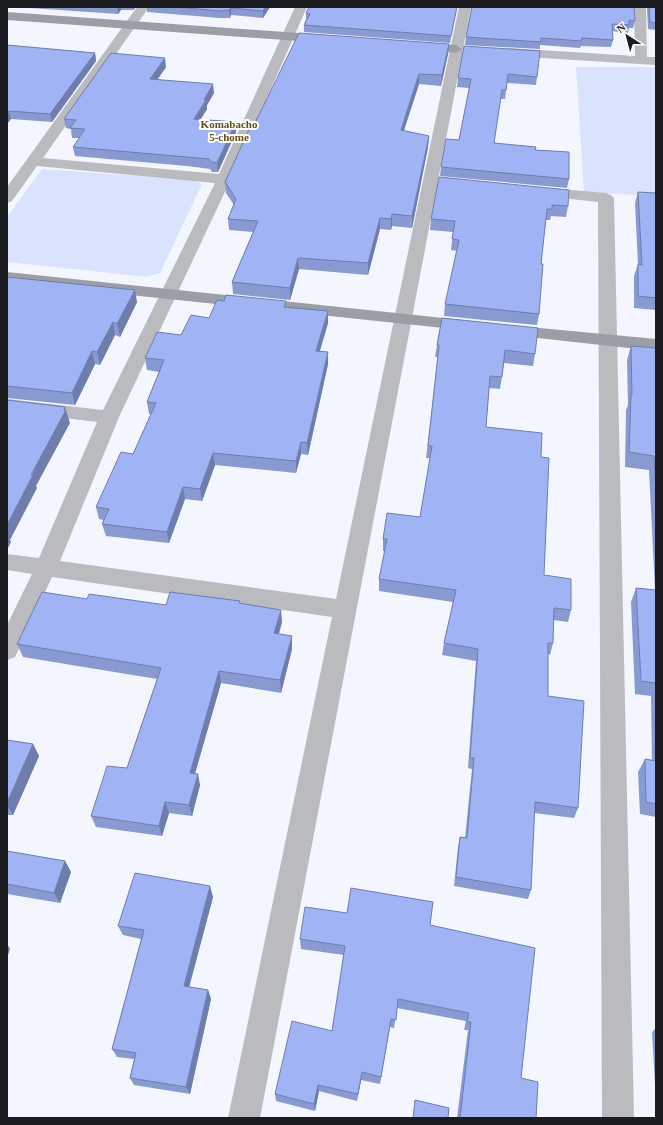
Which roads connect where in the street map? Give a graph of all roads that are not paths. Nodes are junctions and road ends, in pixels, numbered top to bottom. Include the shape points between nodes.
1 (143, 7) edge
2 (301, 7) edge
3 (465, 7) edge
4 (640, 7) edge
5 (7, 16) edge
6 (131, 24) junction
7 (288, 36) junction
8 (341, 40) edge
9 (410, 45) edge
10 (464, 49) junction
11 (495, 51) edge
12 (641, 60) junction
13 (656, 61) edge
14 (34, 161) junction
15 (224, 179) junction
16 (429, 182) junction
17 (452, 184) edge
18 (521, 190) edge
19 (7, 198) edge
20 (7, 277) edge
21 (168, 294) junction
22 (404, 319) junction
23 (609, 340) junction
24 (656, 345) edge
25 (7, 405) edge
26 (109, 417) junction
27 (7, 562) edge
28 (46, 567) junction
29 (346, 610) junction
30 (7, 650) edge
31 (244, 1118) edge
32 (618, 1118) edge

1 - 6 street
2 - 7 street
3 - 10 street
4 - 12 street
5 - 6 street
6 - 7 street
6 - 14 street
7 - 8 street
7 - 15 street
9 - 10 street
10 - 16 street
11 - 12 street
12 - 13 street
14 - 15 street
14 - 19 street
15 - 21 street
16 - 17 street
16 - 22 street
18 - 23 street via 606,198
20 - 21 street
21 - 22 street
21 - 26 street
22 - 23 street
22 - 29 street
23 - 24 street
23 - 32 street
25 - 26 street
26 - 28 street
27 - 28 street
28 - 29 street
28 - 30 street
29 - 31 street

